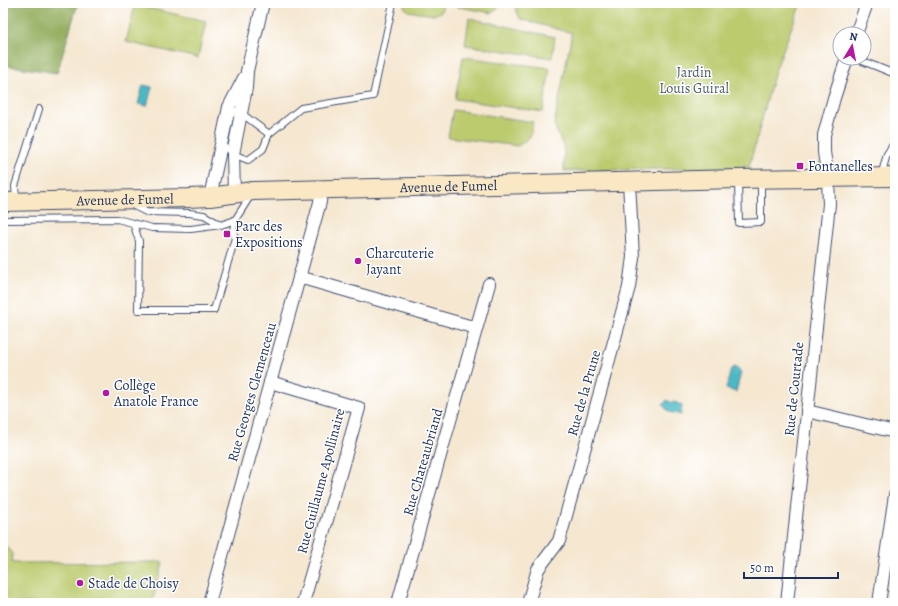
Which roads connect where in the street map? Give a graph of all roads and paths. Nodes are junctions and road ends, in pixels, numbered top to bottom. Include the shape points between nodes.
1 (263, 3) edge
2 (393, 3) edge
3 (867, 3) edge
4 (859, 26) edge
5 (872, 65) edge
6 (845, 66) edge
7 (247, 71) junction
8 (895, 74) edge
9 (38, 108) dead end
10 (241, 113) junction
11 (226, 122) junction
12 (270, 134) junction
13 (895, 142) edge
14 (221, 144) junction
15 (232, 154) junction
16 (888, 177) edge
17 (828, 178) junction
18 (738, 179) junction
19 (761, 179) junction
20 (629, 182) junction
21 (321, 190) junction
22 (253, 191) junction
23 (234, 193) junction
24 (210, 197) junction
25 (121, 200) junction
26 (10, 202) edge
27 (3, 220) edge
28 (235, 220) junction
29 (134, 224) junction
30 (222, 225) junction
31 (300, 277) junction
32 (489, 284) dead end
33 (476, 328) junction
34 (270, 382) junction
35 (807, 411) junction
36 (895, 432) edge
37 (895, 495) edge
38 (208, 603) edge
39 (303, 603) edge
40 (398, 603) edge
41 (528, 603) edge
42 (787, 603) edge
43 (879, 603) edge

1 - 7 street
2 - 12 lane via 374,96 301,108
3 - 4 street
5 - 8 lane
6 - 17 street, Rue de Courtade via 824,135
7 - 10 street
7 - 11 street via 229,106
9 - 26 lane
10 - 11 lane via 234,112
10 - 12 lane
10 - 15 street
11 - 14 street
12 - 15 lane via 263,149 248,160
13 - 16 lane via 887,154
14 - 15 lane
14 - 24 street
15 - 23 street
16 - 17 main road, Avenue de Fumel
17 - 19 main road, Avenue de Fumel
17 - 35 street, Rue de Courtade via 829,204
18 - 19 main road, Avenue de Fumel
18 - 19 lane via 739,223 761,222
18 - 20 main road, Avenue de Fumel
20 - 21 main road, Avenue de Fumel
20 - 41 street, Rue de la Prune via 633,257 629,287 559,541 538,569
21 - 22 main road, Avenue de Fumel
21 - 31 street, Rue Georges Clemenceau
22 - 23 main road, Avenue de Fumel
22 - 28 lane
23 - 24 main road, Avenue de Fumel
24 - 25 main road, Avenue de Fumel
25 - 26 main road, Avenue de Fumel
25 - 30 lane via 146,212 204,215
27 - 29 lane via 117,219
28 - 29 lane via 235,238 214,310 138,310 138,241
28 - 30 lane
29 - 30 lane via 152,228
31 - 33 street
31 - 34 street, Rue Georges Clemenceau
32 - 33 street, Rue Chateaubriand
33 - 40 street, Rue Chateaubriand
34 - 38 street, Rue Georges Clemenceau
34 - 39 street, Rue Guillaume Apollinaire via 359,408
35 - 36 street
35 - 42 street, Rue de Courtade
37 - 43 street

